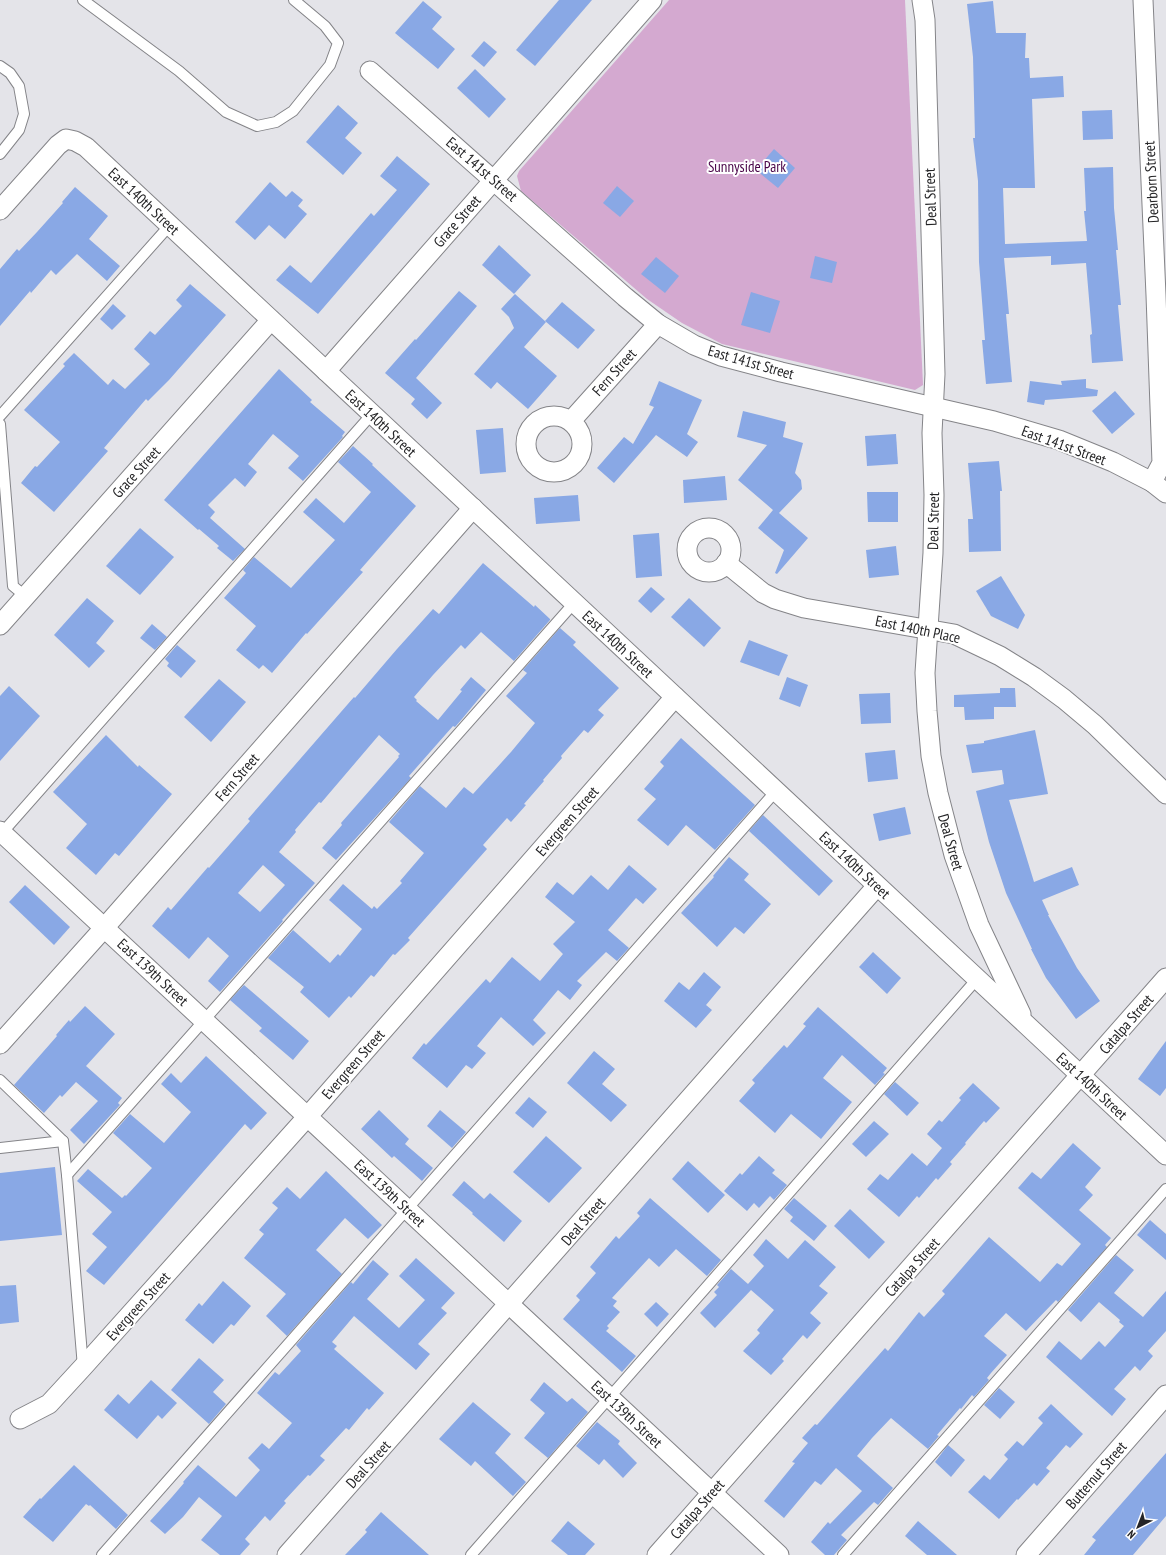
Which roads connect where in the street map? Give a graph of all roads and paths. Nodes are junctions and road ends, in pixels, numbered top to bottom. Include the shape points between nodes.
1 (83, 0) edge
2 (294, 0) edge
3 (652, 0) edge
4 (922, 0) edge
5 (1143, 0) edge
6 (0, 66) edge
7 (370, 71) dead end
8 (0, 154) edge
9 (494, 179) junction
10 (0, 210) edge
11 (170, 225) junction
12 (1161, 297) edge
13 (271, 320) junction
14 (658, 324) junction
15 (326, 371) junction
16 (934, 407) junction
17 (372, 414) junction
18 (0, 416) edge
19 (571, 421) dead end
20 (0, 424) edge
21 (1159, 488) edge
22 (473, 508) junction
23 (726, 563) dead end
24 (25, 596) junction
25 (574, 603) junction
26 (0, 625) edge
27 (927, 630) junction
28 (675, 697) junction
29 (776, 791) junction
30 (1166, 794) edge
31 (1, 832) edge
32 (878, 886) junction
33 (105, 927) junction
34 (1166, 978) edge
35 (977, 979) junction
36 (204, 1020) junction
37 (1026, 1024) junction
38 (0, 1044) edge
39 (1081, 1076) junction
40 (0, 1080) edge
41 (308, 1116) junction
42 (63, 1142) junction
43 (0, 1148) edge
44 (1166, 1155) edge
45 (67, 1175) junction
46 (1166, 1189) edge
47 (407, 1209) junction
48 (509, 1304) junction
49 (83, 1367) junction
50 (1166, 1395) edge
51 (609, 1397) junction
52 (20, 1420) dead end
53 (712, 1493) junction
54 (102, 1555) edge
55 (287, 1555) edge
56 (471, 1555) edge
57 (656, 1555) edge
58 (779, 1555) edge
59 (843, 1555) edge
60 (1026, 1555) edge

1 - 2 lane via 179,71 226,112 257,126 276,122 293,111 330,65 338,43 325,26
3 - 9 street, Grace Street
4 - 16 street, Deal Street via 925,20
5 - 12 street, Dearborn Street
6 - 8 lane via 10,73 19,86 24,114 19,130
7 - 9 street, East 141st Street
9 - 14 street, East 141st Street
9 - 15 street, Grace Street
10 - 11 street, East 140th Street via 66,139 75,140 86,147
11 - 13 street, East 140th Street
11 - 18 lane
12 - 21 street, Dearborn Street via 1162,463
13 - 15 street, East 140th Street
13 - 24 street, Grace Street
14 - 16 street, East 141st Street via 721,356
14 - 19 street, Fern Street
15 - 17 street, East 140th Street
16 - 21 street, East 141st Street via 1059,440 1113,462
16 - 27 street, Deal Street via 933,553
17 - 22 street, East 140th Street
17 - 31 lane
20 - 24 lane via 13,586
22 - 25 street, East 140th Street
22 - 33 street, Fern Street
23 - 27 street, East 140th Place via 763,593 782,602
24 - 26 street, Grace Street
25 - 28 street, East 140th Street
25 - 36 lane
27 - 30 street, East 140th Place via 963,637 1034,677 1095,725
27 - 37 street, Deal Street via 927,718 931,756 945,826 965,891
28 - 29 street, East 140th Street
28 - 41 street, Evergreen Street
29 - 32 street, East 140th Street
29 - 47 lane
31 - 33 street, East 139th Street
32 - 35 street, East 140th Street
32 - 48 street, Deal Street
33 - 36 street, East 139th Street
33 - 38 street, Fern Street
34 - 39 street, Catalpa Street
35 - 37 street, East 140th Street
35 - 51 lane
36 - 41 street, East 139th Street
36 - 45 lane
37 - 39 street, East 140th Street
39 - 44 street, East 140th Street
39 - 53 street, Catalpa Street
40 - 42 lane
41 - 47 street, East 139th Street
41 - 49 street, Evergreen Street
42 - 43 lane
42 - 45 lane
45 - 49 lane
46 - 59 lane
47 - 48 street, East 139th Street
47 - 54 lane
48 - 51 street, East 139th Street
48 - 55 street, Deal Street
49 - 52 street, Evergreen Street via 49,1404
50 - 60 street, Butternut Street
51 - 53 street, East 139th Street
51 - 56 lane
53 - 57 street, Catalpa Street
53 - 58 street, East 139th Street

